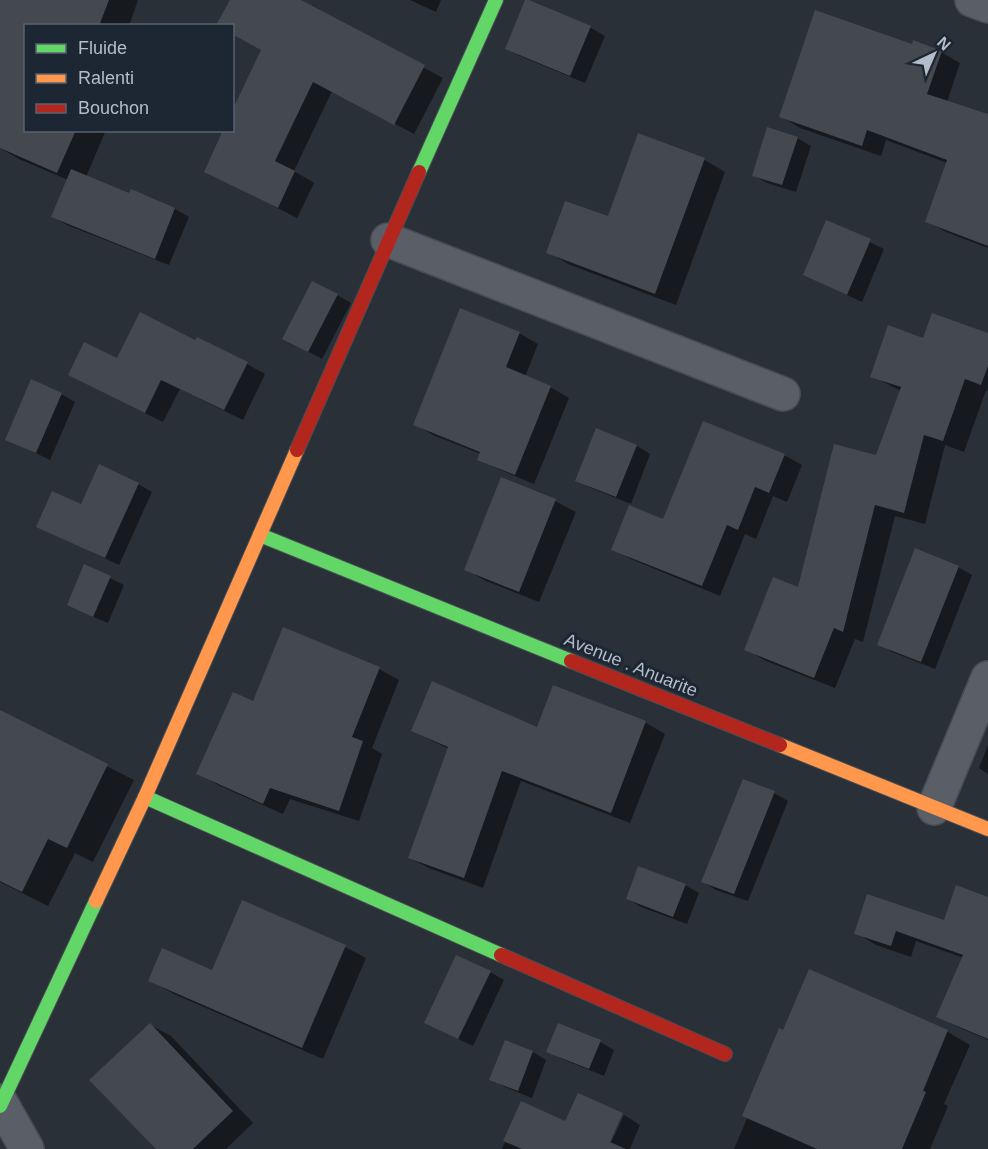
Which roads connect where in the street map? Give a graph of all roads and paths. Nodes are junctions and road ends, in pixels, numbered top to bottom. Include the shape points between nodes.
1 (496, 0) edge
2 (972, 0) edge
3 (988, 6) edge
4 (388, 240) junction
5 (783, 394) dead end
6 (260, 535) junction
7 (988, 678) edge
8 (145, 797) junction
9 (934, 808) junction
10 (988, 829) edge
11 (724, 1054) dead end
12 (0, 1104) edge
13 (27, 1149) edge

1 - 4 street
2 - 3 street
4 - 5 street
4 - 6 street
6 - 8 street
6 - 9 street, Avenue . Anuarite
7 - 9 street
8 - 11 street
8 - 12 street
9 - 10 street, Avenue . Anuarite
12 - 13 street

